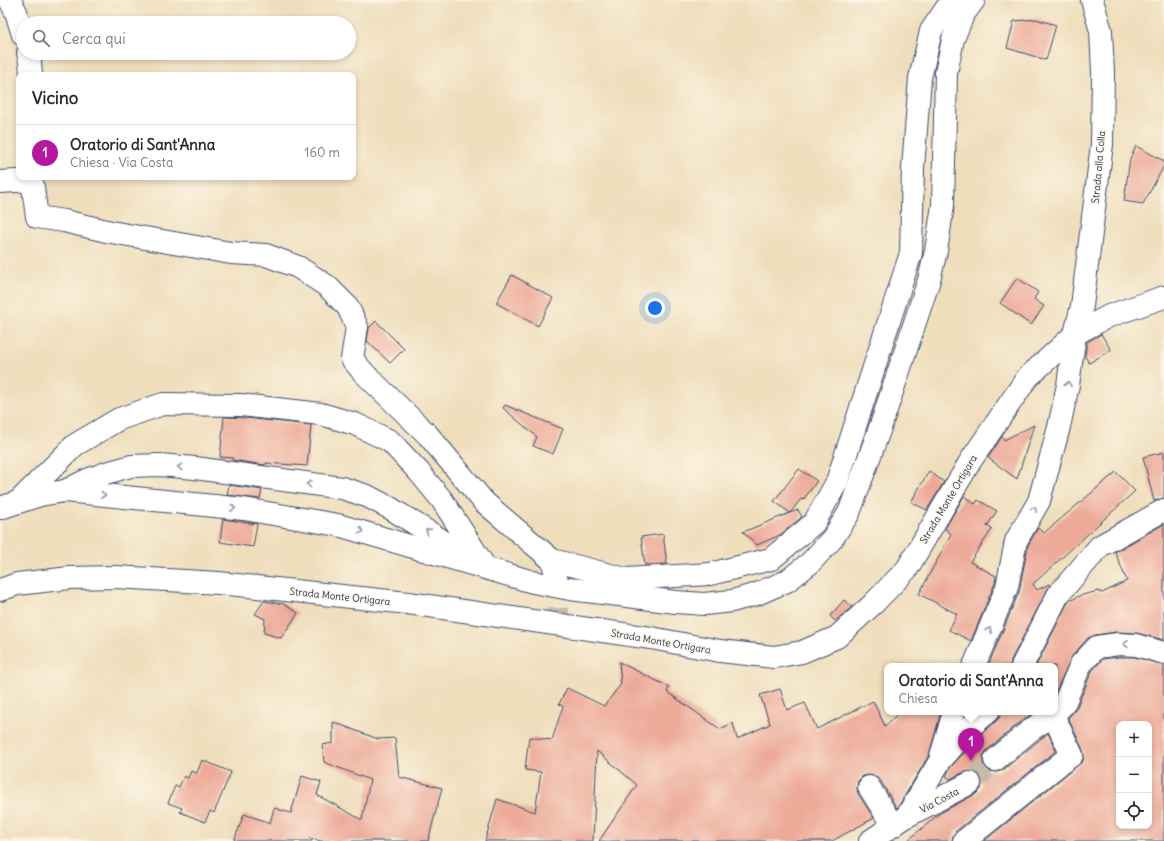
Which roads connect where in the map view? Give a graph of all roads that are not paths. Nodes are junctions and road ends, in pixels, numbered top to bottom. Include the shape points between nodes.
1 (10, 0) edge
2 (952, 0) edge
3 (974, 0) edge
4 (1092, 0) edge
5 (17, 16) edge
6 (30, 60) edge
7 (32, 72) edge
8 (16, 180) edge
9 (33, 180) edge
10 (0, 182) edge
11 (1164, 297) edge
12 (1075, 334) junction
13 (64, 491) junction
14 (9, 505) edge
15 (1164, 510) edge
16 (485, 567) junction
17 (0, 590) edge
18 (558, 615) dead end
19 (597, 630) junction
20 (1164, 653) edge
21 (975, 663) edge
22 (1024, 663) edge
23 (1058, 708) edge
24 (953, 715) edge
25 (984, 715) edge
26 (1050, 715) edge
27 (1053, 715) edge
28 (995, 760) tunnel mouth
29 (940, 761) junction
30 (970, 783) tunnel mouth
31 (869, 787) dead end
32 (888, 831) edge
33 (964, 841) edge

1 - 5 main road
2 - 9 main road via 931,30 920,78 913,168 911,253 837,482 814,523 771,559 710,574 626,579 554,567 484,502 428,435 360,369 352,359 357,327 348,306 327,286 298,267 266,255 231,253 37,217
3 - 16 main road via 963,15 953,39 946,73 943,205 929,280 849,513 832,539 810,563 787,581 732,601 704,604 570,589 534,582
4 - 12 main road, Strada alla Colla via 1101,31 1102,144 1082,306
6 - 7 main road
8 - 10 main road
11 - 12 main road, Strada Monte Ortigara via 1109,316
12 - 19 main road, Strada Monte Ortigara via 1027,378 970,460 907,568 836,638 802,652 774,657 720,651
21 -> 12 main road, Strada alla Colla via 1007,587 1016,541 1039,501 1059,427
13 - 14 main road via 40,495
13 -> 16 main road via 244,509 338,525
16 -> 13 main road via 390,508 367,496 342,488 159,465 131,466 86,480
14 - 16 main road via 75,445 119,418 163,404 242,405 320,414 355,424 390,441 442,500
15 - 22 main road via 1100,546 1058,595
17 - 19 main road, Strada Monte Ortigara via 17,584 70,578 116,577 219,583 408,603
18 - 19 main road
20 -> 23 main road via 1136,644 1097,647 1081,664 1064,704
24 - 29 main road
25 - 29 main road via 970,727
26 - 28 main road
27 - 33 main road via 1072,755
29 - 32 main road
30 - 32 main road, Via Costa
31 - 32 main road

